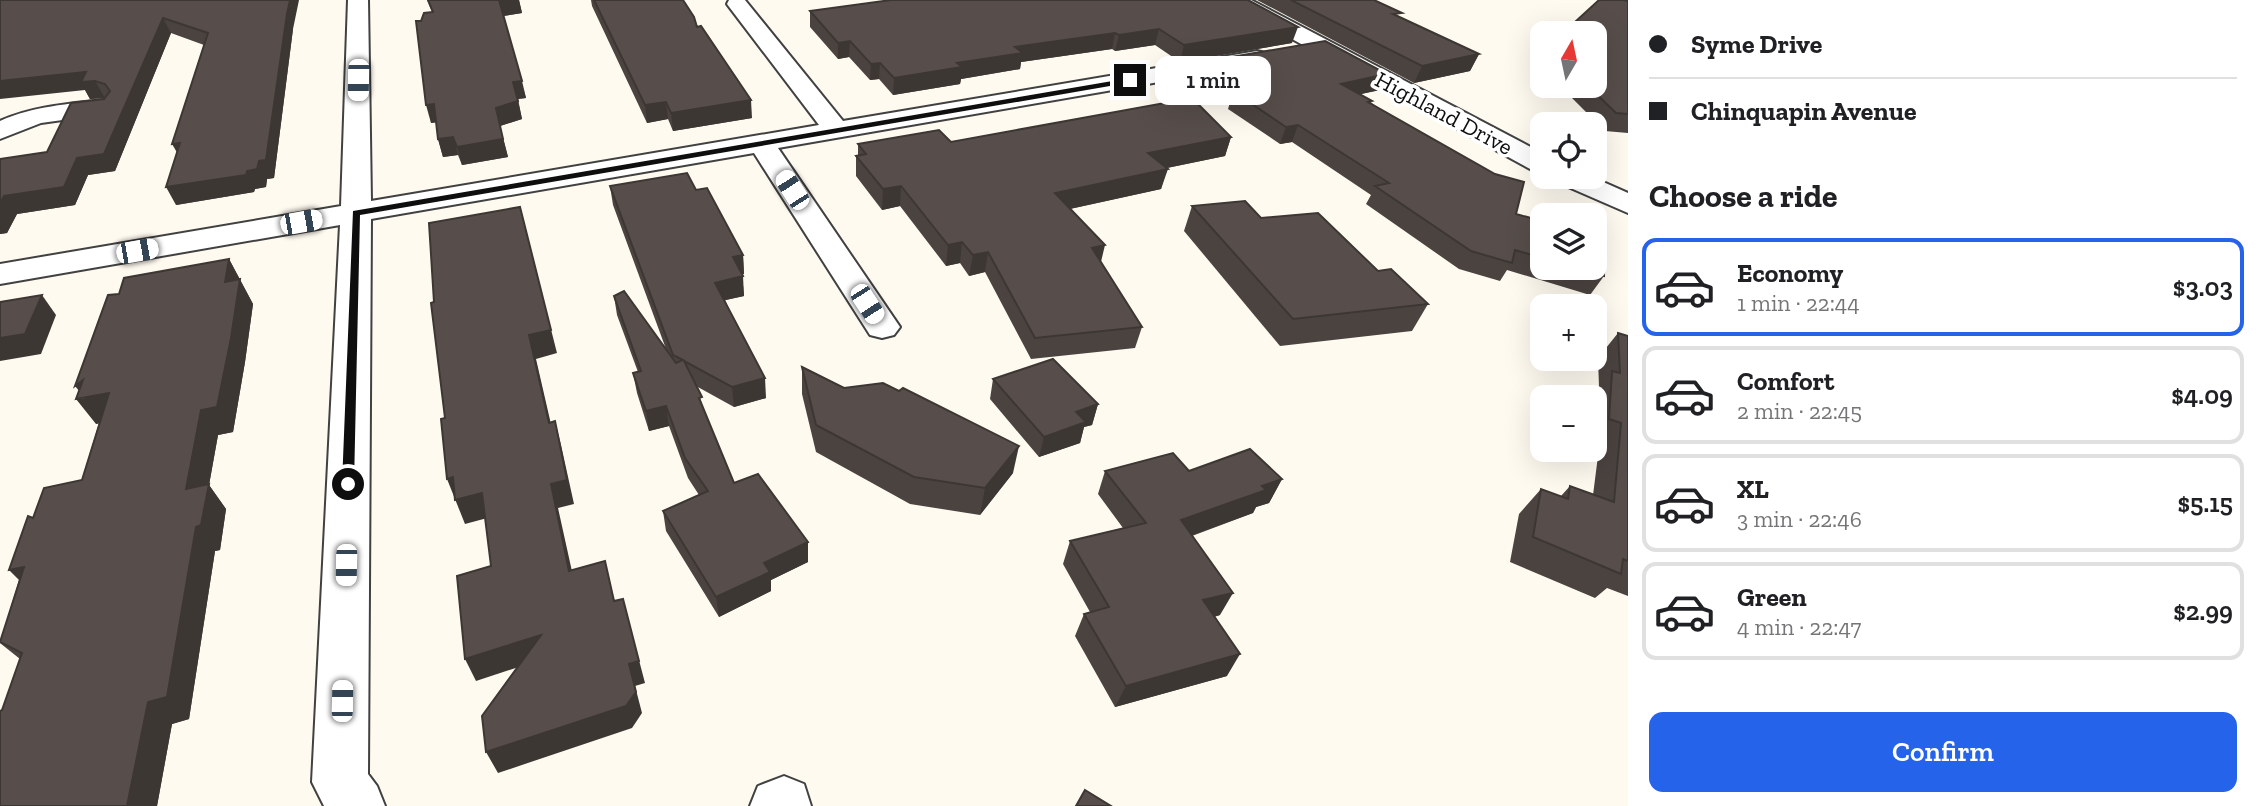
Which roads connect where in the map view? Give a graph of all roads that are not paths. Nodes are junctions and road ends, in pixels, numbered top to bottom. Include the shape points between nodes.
1 (358, 0) edge
2 (1235, 0) edge
3 (737, 4) dead end
4 (1322, 47) junction
5 (104, 108) edge
6 (0, 131) edge
7 (838, 131) junction
8 (762, 144) junction
9 (1530, 158) edge
10 (1595, 189) edge
11 (1628, 204) edge
12 (356, 213) junction
13 (0, 274) edge
14 (882, 327) dead end
15 (356, 806) edge

1 - 12 street
2 - 4 street, Highland Drive
3 - 7 street
4 - 7 street
4 - 9 street, Highland Drive
5 - 6 street via 44,114
7 - 8 street
8 - 12 street
8 - 14 street
10 - 11 street
12 - 13 street
12 - 15 street via 340,782

